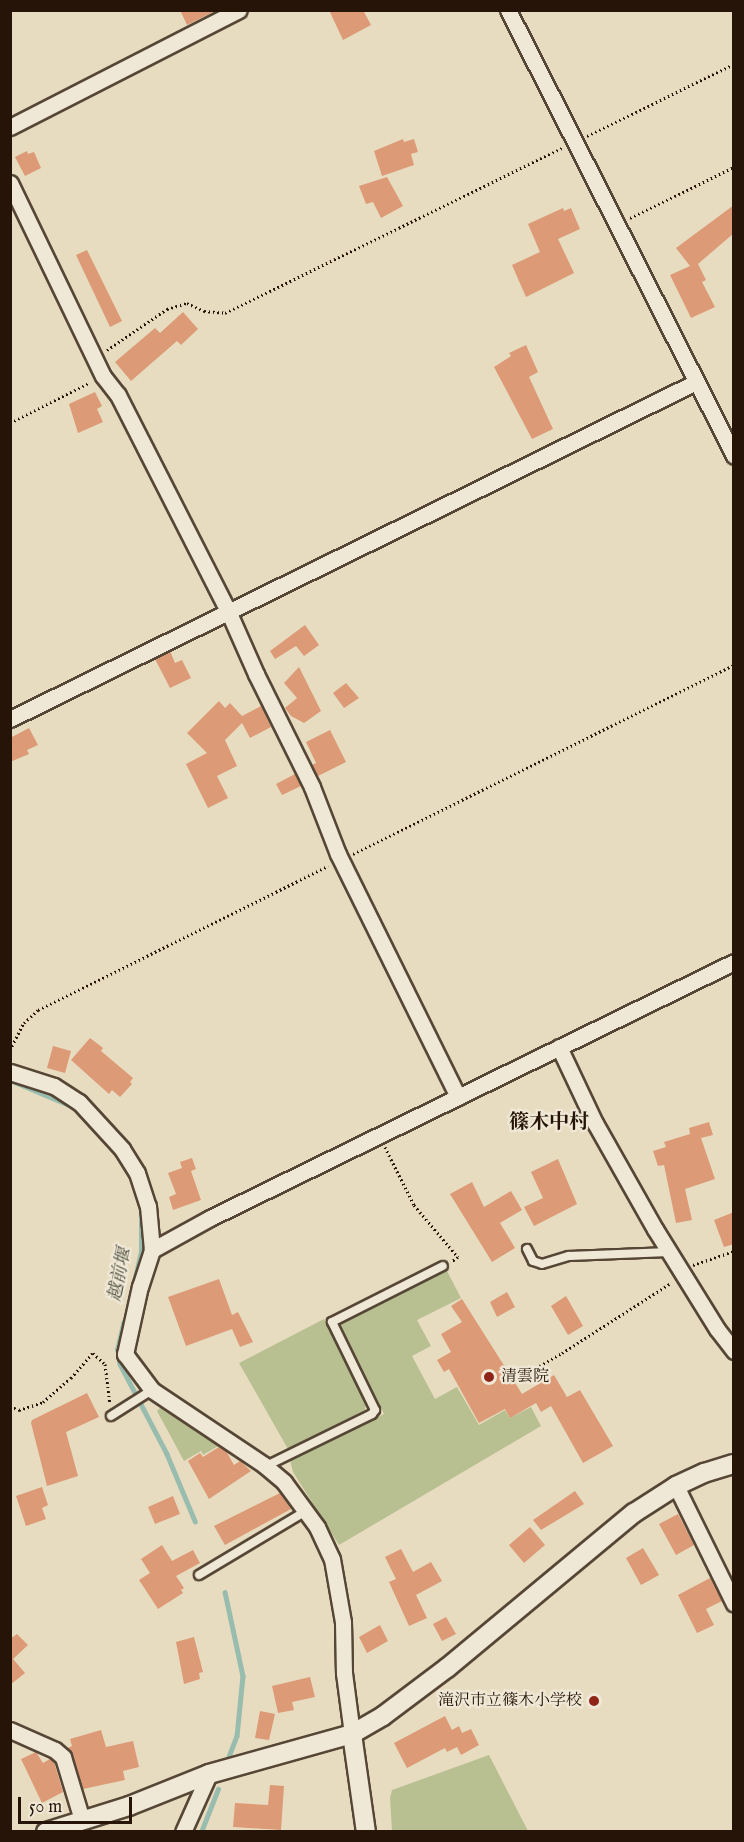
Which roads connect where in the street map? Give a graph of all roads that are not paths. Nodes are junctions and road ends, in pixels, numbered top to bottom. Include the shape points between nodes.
1 (239, 10) edge
2 (508, 10) edge
3 (10, 127) edge
4 (10, 183) edge
5 (696, 382) junction
6 (734, 456) edge
7 (229, 612) junction
8 (10, 719) edge
9 (734, 962) edge
10 (559, 1047) junction
11 (10, 1072) edge
12 (458, 1097) junction
13 (527, 1249) dead end
14 (152, 1250) junction
15 (669, 1252) junction
16 (443, 1266) road end
17 (734, 1351) edge
18 (148, 1393) junction
19 (111, 1416) road end
20 (734, 1464) edge
21 (266, 1466) junction
22 (676, 1486) junction
23 (306, 1511) junction
24 (199, 1575) dead end
25 (734, 1604) edge
26 (10, 1730) edge
27 (352, 1734) junction
28 (209, 1774) junction
29 (82, 1820) junction
30 (46, 1832) edge
31 (183, 1832) edge
32 (366, 1832) edge

1 - 3 street
2 - 5 street
4 - 7 street via 103,376 118,395
5 - 6 street
5 - 7 street
7 - 8 street
7 - 12 street via 312,787 341,860
9 - 10 street
10 - 12 street
10 - 15 street via 595,1123
11 - 14 street via 54,1086 79,1102 122,1149 137,1173 148,1206
12 - 14 street
13 - 15 lane via 533,1261 542,1264 569,1256
14 - 18 street via 126,1354
15 - 17 street
16 - 21 lane via 332,1322 375,1410
18 - 19 lane
18 - 21 street
20 - 22 street
21 - 23 street
22 - 25 street
22 - 27 street via 634,1514 402,1702
23 - 24 lane
23 - 27 street via 332,1559 343,1622 344,1673
26 - 29 street via 63,1757
27 - 28 street
27 - 32 street
28 - 29 street
28 - 31 street
29 - 30 street

